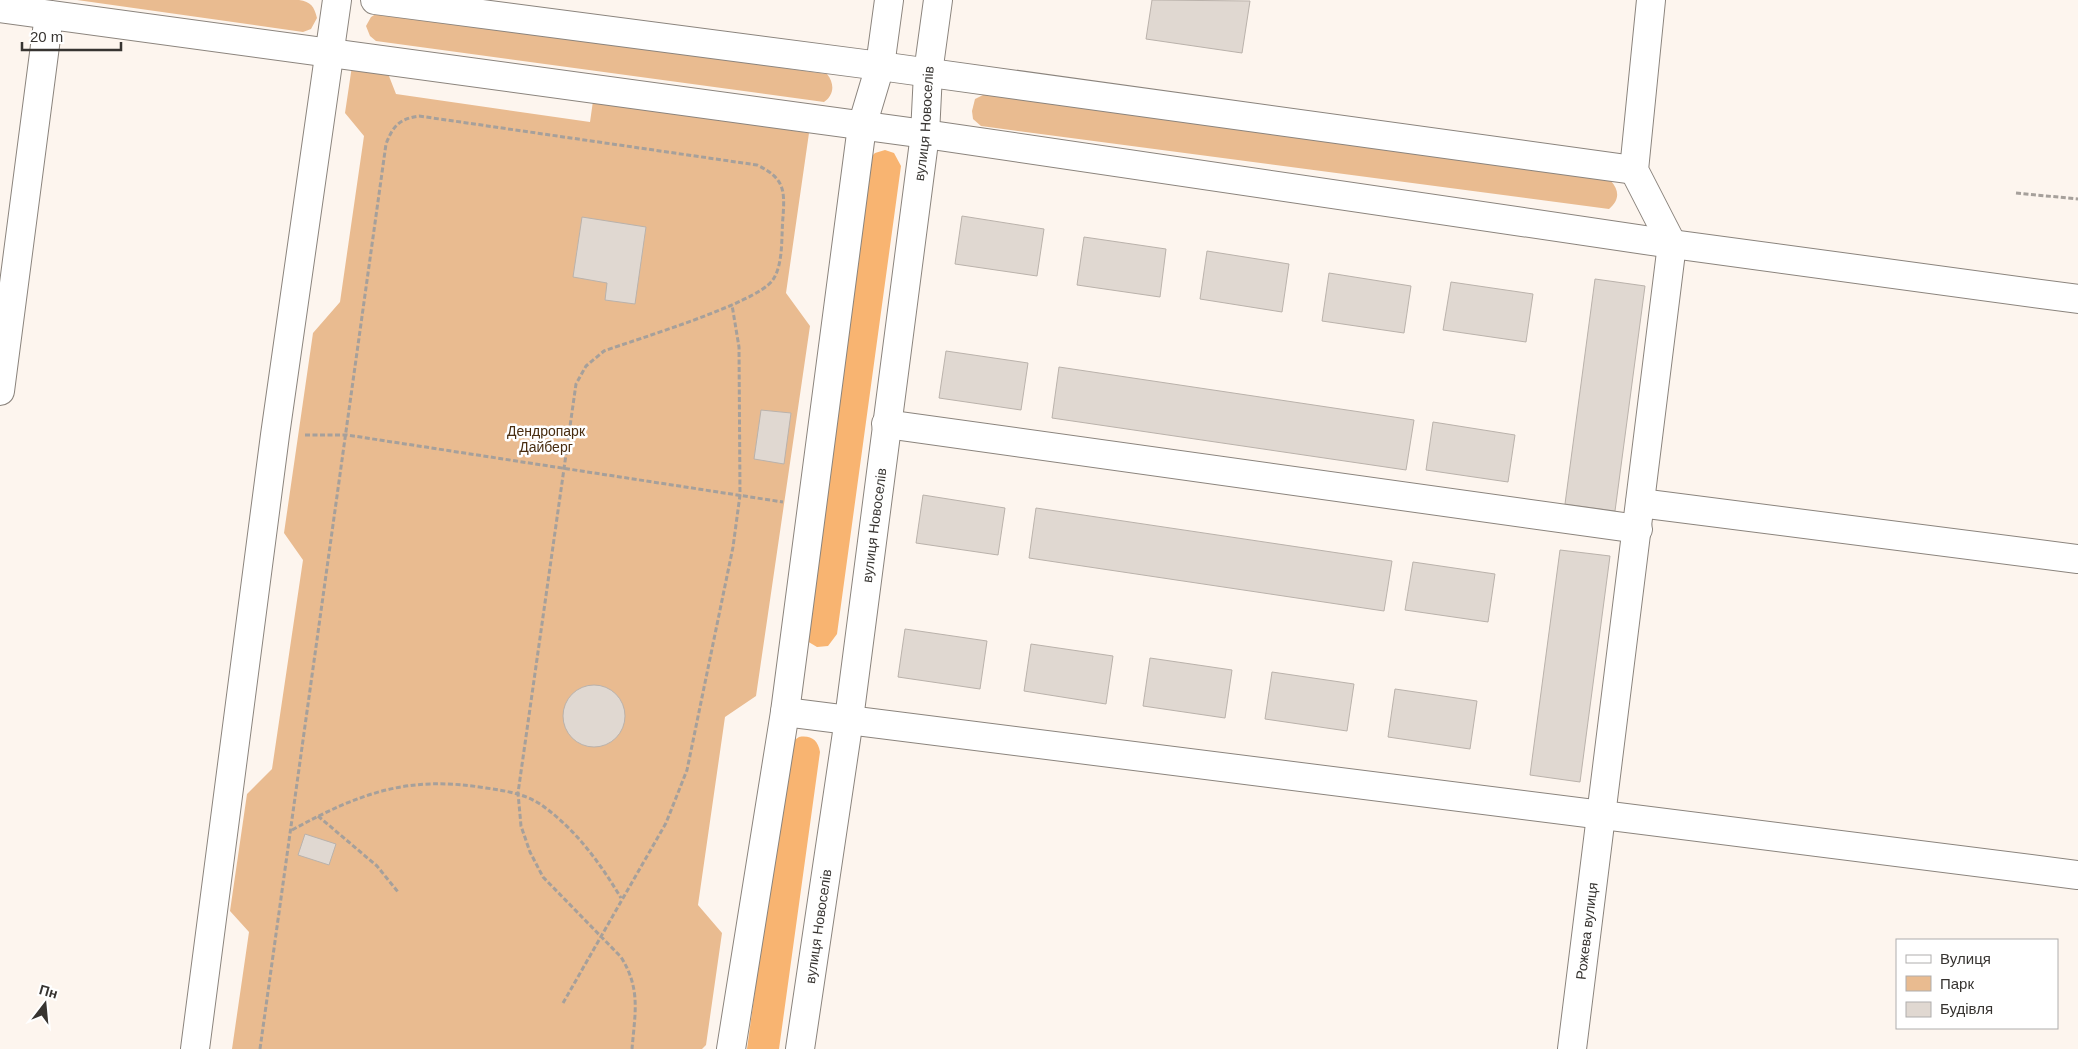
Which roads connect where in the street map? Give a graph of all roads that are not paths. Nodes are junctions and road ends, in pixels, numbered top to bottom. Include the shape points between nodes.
1 (337, 0) edge
2 (375, 0) edge
3 (889, 0) edge
4 (938, 0) edge
5 (1651, 0) edge
6 (0, 8) edge
7 (50, 15) junction
8 (330, 54) junction
9 (880, 66) junction
10 (928, 73) junction
11 (862, 126) junction
12 (926, 134) junction
13 (1634, 170) junction
14 (1672, 244) junction
15 (2078, 299) edge
16 (0, 391) edge
17 (886, 424) junction
18 (1639, 516) junction
19 (2078, 559) edge
20 (785, 712) junction
21 (849, 720) junction
22 (1600, 814) junction
23 (2078, 874) edge
24 (195, 1049) edge
25 (731, 1049) edge
26 (800, 1049) edge
27 (1572, 1049) edge

1 - 8 street
2 - 9 street
3 - 9 street
4 - 10 street, вулиця Новоселів
5 - 13 street
6 - 7 street
7 - 8 street
7 - 16 street
8 - 11 street
8 - 24 street via 275,435
9 - 10 street
9 - 11 street
10 - 12 street, вулиця Новоселів
10 - 13 street
11 - 12 street
11 - 20 street
12 - 14 street
12 - 17 street, вулиця Новоселів
13 - 14 street
14 - 15 street
14 - 18 street, Рожева вулиця
17 - 18 street
17 - 21 street, вулиця Новоселів
18 - 19 street
18 - 22 street, Рожева вулиця
20 - 21 street
20 - 25 street
21 - 22 street
21 - 26 street, вулиця Новоселів
22 - 23 street
22 - 27 street, Рожева вулиця

